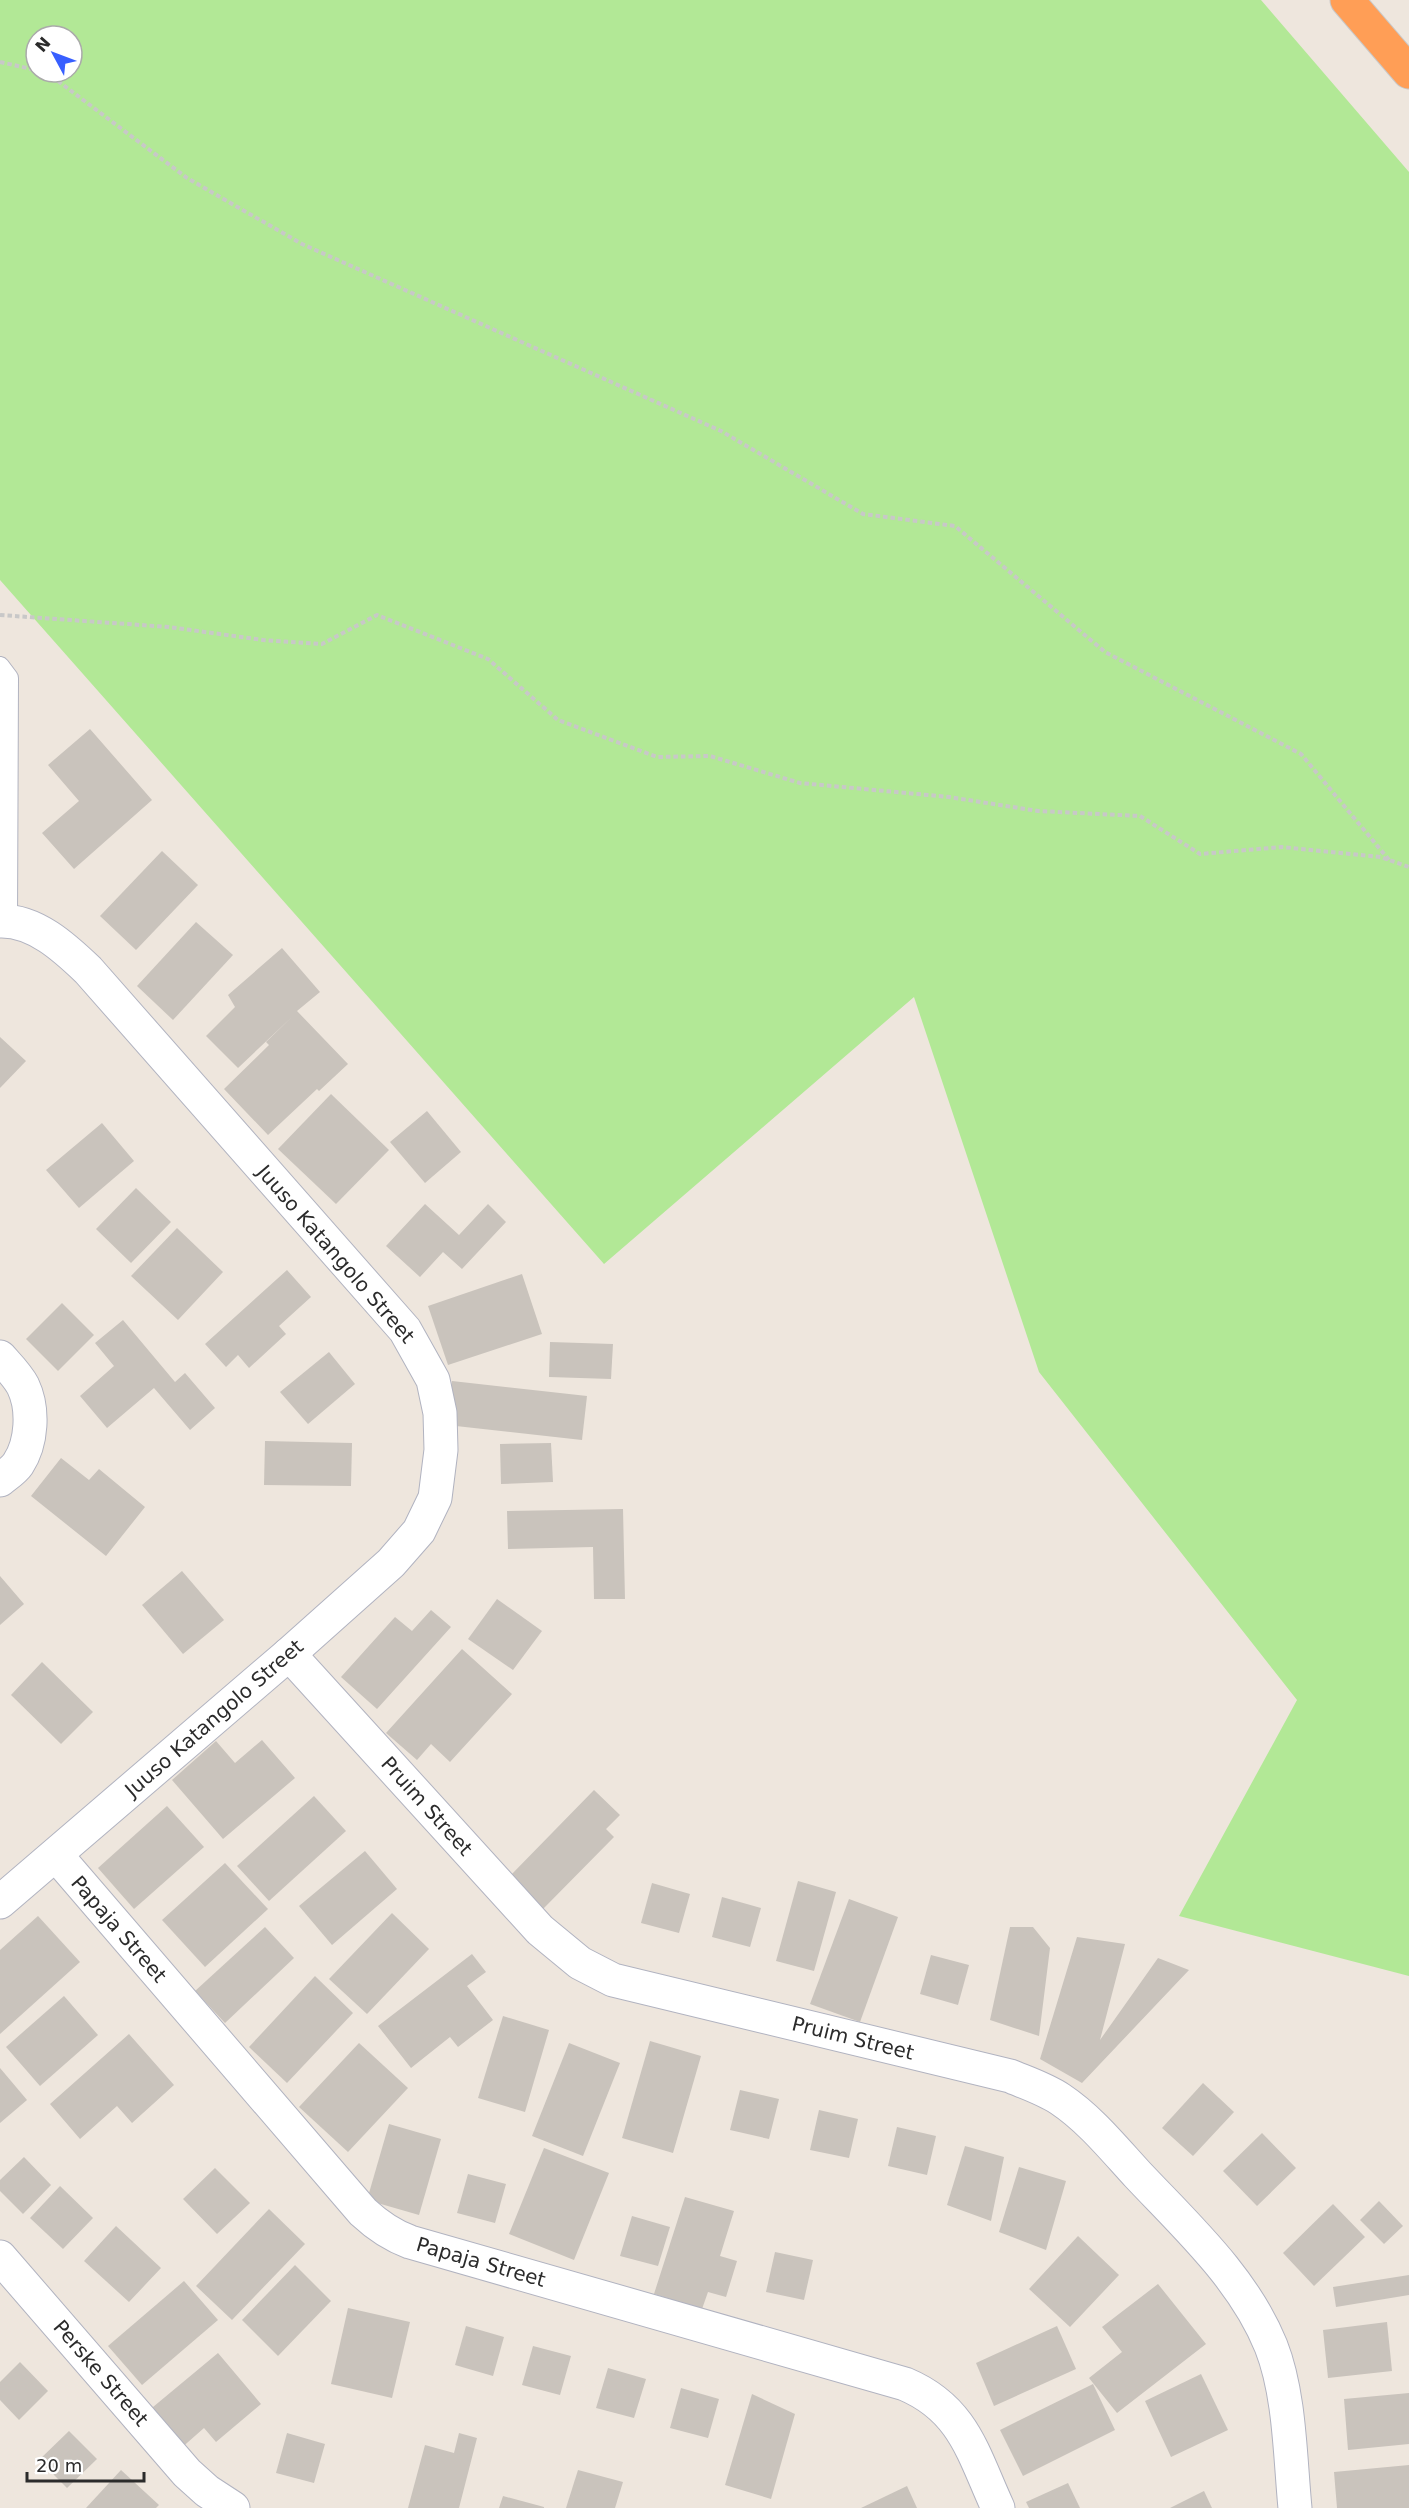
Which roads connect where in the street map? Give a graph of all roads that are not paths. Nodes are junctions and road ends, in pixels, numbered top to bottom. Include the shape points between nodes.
1 (1347, 0) edge
2 (1409, 72) edge
3 (0, 666) edge
4 (4, 921) edge
5 (0, 1357) edge
6 (0, 1480) edge
7 (289, 1654) junction
8 (56, 1855) junction
9 (0, 1902) edge
10 (0, 2257) edge
11 (233, 2508) edge
12 (998, 2508) edge
13 (1295, 2508) edge

1 - 2 highway
3 - 4 lane via 9,678
4 - 7 street, Juuso Katangolo Street via 39,932 62,945 88,970 405,1330 434,1380 441,1450 435,1498 418,1532 391,1563
5 - 6 street via 22,1384 30,1418 27,1443 18,1465
7 - 8 street, Juuso Katangolo Street
7 - 13 street, Pruim Street via 540,1930 580,1963 612,1980 1010,2076 1059,2098 1087,2121 1211,2253 1244,2295 1261,2325 1282,2381
8 - 9 street, Juuso Katangolo Street
8 - 12 street, Papaja Street via 356,2204 393,2236 921,2391 936,2400 961,2427
10 - 11 street, Perske Street via 187,2473

